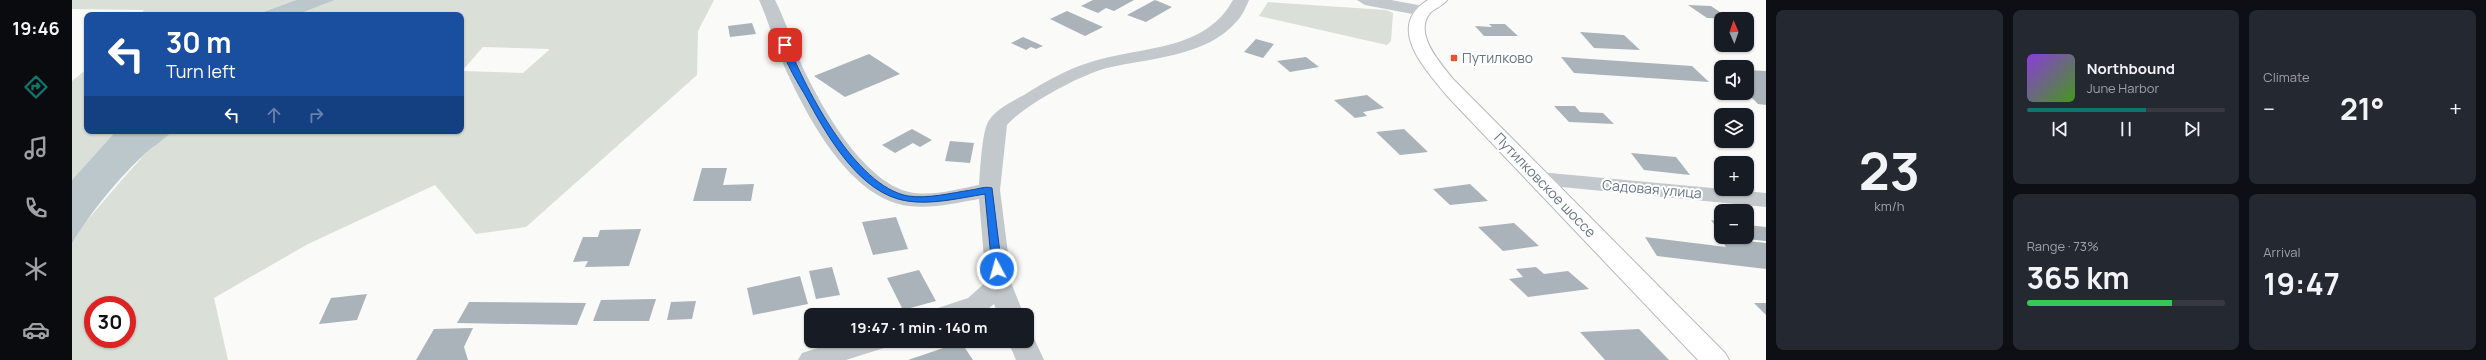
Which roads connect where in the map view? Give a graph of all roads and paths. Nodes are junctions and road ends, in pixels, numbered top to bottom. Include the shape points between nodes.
1 (767, 0) edge
2 (1241, 0) edge
3 (1365, 0) edge
4 (1439, 0) edge
5 (1423, 11) junction
6 (1538, 179) junction
7 (989, 190) junction
8 (1766, 200) edge
9 (999, 285) junction
10 (966, 308) edge
11 (1008, 308) edge
12 (851, 348) edge
13 (1025, 348) edge
14 (812, 360) edge
15 (1030, 360) edge
16 (1715, 360) edge

1 - 7 street via 794,68 834,141 885,191 907,199 936,198
2 - 7 street via 1234,15 1219,30 1185,46 1104,62 1082,71 1006,114 997,124
3 - 5 street
4 - 5 main road
5 - 6 main road, Путилковское шоссе via 1416,32 1420,45 1433,65 1456,93
6 - 8 street, Садовая улица
6 - 16 main road, Путилковское шоссе
7 - 9 street
9 - 10 street via 977,304
9 - 11 street
12 - 14 street
13 - 15 street

